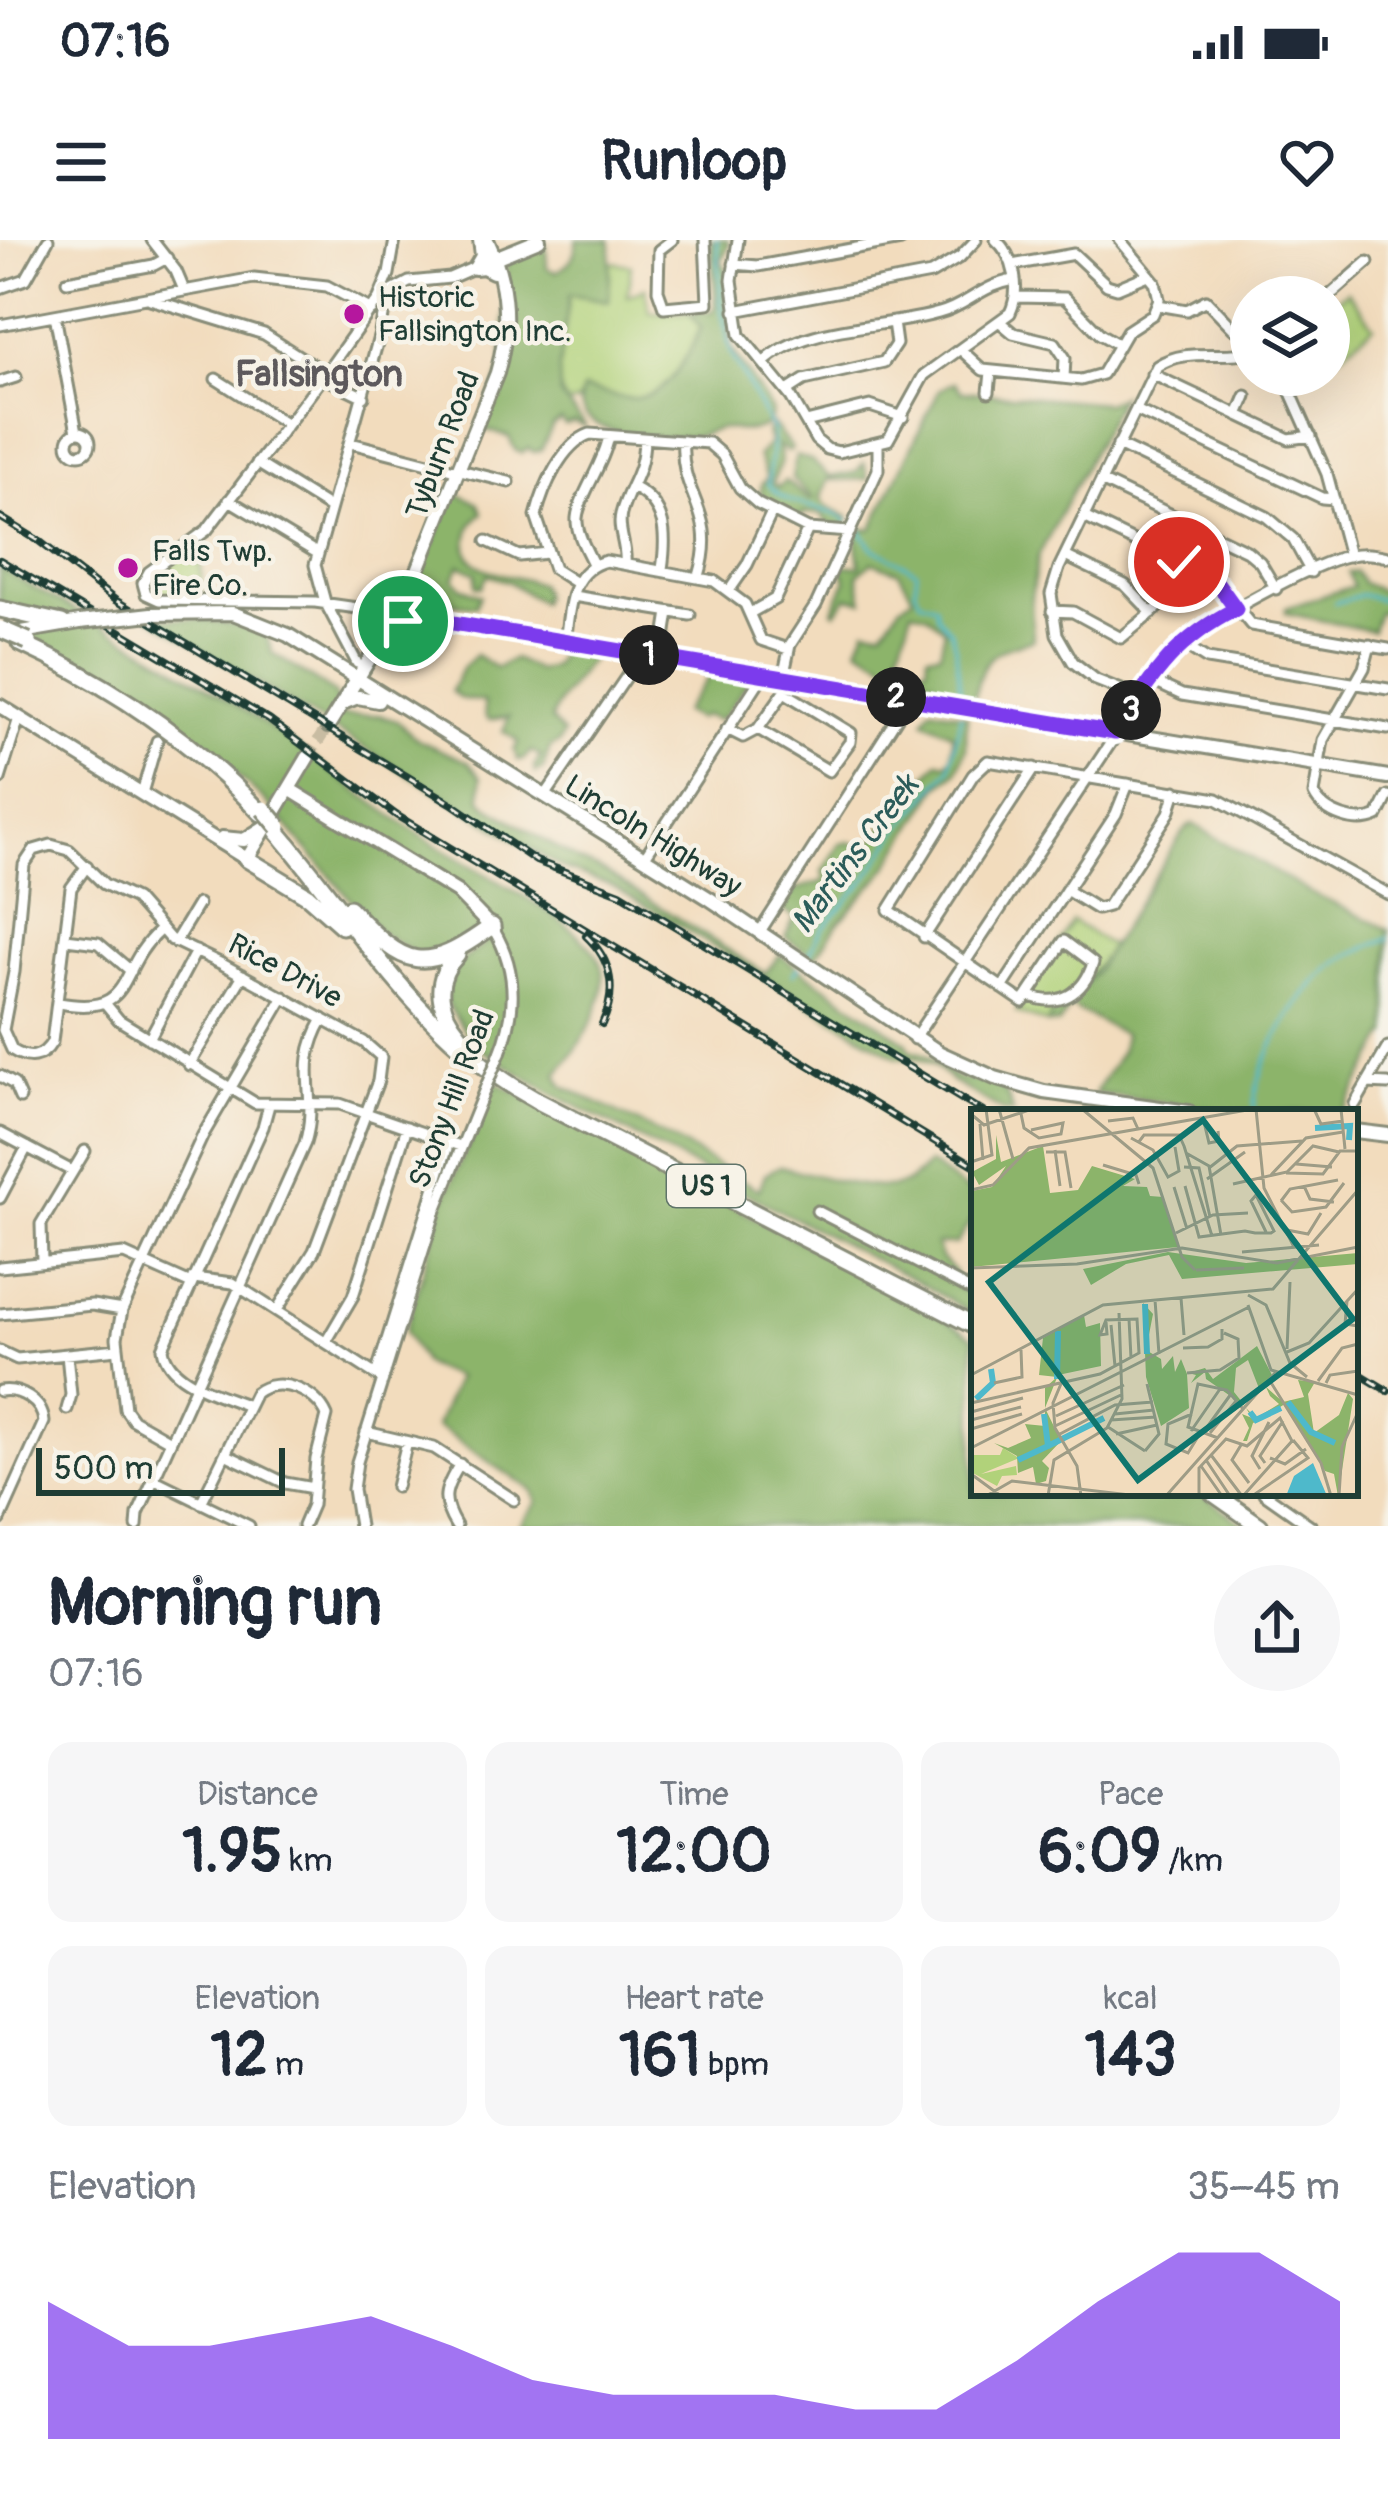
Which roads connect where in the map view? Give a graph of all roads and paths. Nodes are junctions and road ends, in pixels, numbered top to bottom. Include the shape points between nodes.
1 (48, 240) edge
2 (152, 240) edge
3 (394, 240) edge
4 (482, 240) edge
5 (673, 240) edge
6 (705, 240) edge
7 (738, 240) edge
8 (901, 240) edge
9 (976, 240) edge
10 (996, 240) edge
11 (1120, 240) edge
12 (536, 241) edge
13 (510, 252) junction
14 (167, 259) junction
15 (1368, 262) dead end
16 (734, 264) junction
17 (1012, 265) junction
18 (494, 267) junction
19 (475, 268) junction
20 (1148, 275) junction
21 (1350, 278) edge
22 (1014, 280) junction
23 (67, 281) dead end
24 (0, 288) edge
25 (184, 290) junction
26 (1016, 297) junction
27 (146, 298) junction
28 (379, 298) junction
29 (1158, 305) junction
30 (372, 310) junction
31 (735, 311) junction
32 (55, 315) junction
33 (893, 322) junction
34 (1000, 322) junction
35 (1230, 324) edge
36 (0, 325) edge
37 (1119, 345) junction
38 (961, 349) junction
39 (1230, 354) edge
40 (763, 363) junction
41 (991, 372) junction
42 (1152, 374) junction
43 (324, 375) junction
44 (16, 377) dead end
45 (1064, 378) junction
46 (216, 380) dead end
47 (0, 382) edge
48 (787, 391) junction
49 (989, 392) dead end
50 (1292, 396) edge
51 (364, 397) junction
52 (1246, 397) dead end
53 (1136, 410) junction
54 (1238, 415) junction
55 (903, 417) junction
56 (806, 422) junction
57 (287, 424) junction
58 (77, 432) dead end
59 (609, 436) junction
60 (1310, 436) junction
61 (644, 440) junction
62 (683, 441) junction
63 (351, 442) junction
64 (878, 445) junction
65 (1118, 445) junction
66 (257, 463) junction
67 (457, 470) junction
68 (1101, 481) junction
69 (509, 482) dead end
70 (872, 482) junction
71 (634, 488) junction
72 (886, 489) dead end
73 (1334, 499) junction
74 (230, 500) junction
75 (331, 508) junction
76 (772, 512) junction
77 (1084, 517) junction
78 (808, 529) junction
79 (850, 532) junction
80 (487, 541) dead end
81 (317, 553) junction
82 (547, 553) junction
83 (1065, 556) junction
84 (1349, 556) junction
85 (1388, 557) edge
86 (625, 563) junction
87 (593, 564) junction
88 (662, 569) junction
89 (1194, 569) junction
90 (1311, 572) junction
91 (699, 576) junction
92 (576, 583) junction
93 (1276, 589) junction
94 (729, 591) junction
95 (573, 596) junction
96 (406, 599) junction
97 (325, 602) junction
98 (0, 608) edge
99 (1236, 609) junction
100 (1052, 611) junction
101 (670, 612) junction
102 (750, 613) junction
103 (1152, 613) junction
104 (690, 616) dead end
105 (386, 617) junction
106 (417, 617) junction
107 (71, 623) junction
108 (0, 632) edge
109 (565, 642) junction
110 (1181, 643) junction
111 (1370, 645) junction
112 (788, 649) junction
113 (1388, 649) edge
114 (642, 654) junction
115 (359, 657) junction
116 (662, 658) junction
117 (337, 670) junction
118 (763, 675) junction
119 (783, 678) junction
120 (1150, 680) junction
121 (356, 682) junction
122 (1356, 683) junction
123 (1388, 689) edge
124 (378, 697) junction
125 (1139, 697) junction
126 (909, 699) junction
127 (342, 704) junction
128 (0, 706) edge
129 (20, 718) junction
130 (1333, 720) junction
131 (328, 726) tunnel mouth
132 (728, 729) junction
133 (758, 729) junction
134 (1388, 729) edge
135 (1115, 733) junction
136 (157, 741) dead end
137 (308, 757) tunnel mouth
138 (1318, 765) junction
139 (1034, 768) junction
140 (1087, 776) junction
141 (1388, 777) edge
142 (0, 779) edge
143 (1128, 784) junction
144 (289, 789) junction
145 (1176, 791) junction
146 (142, 793) junction
147 (545, 796) junction
148 (1388, 796) edge
149 (170, 809) junction
150 (269, 821) junction
151 (644, 858) junction
152 (248, 859) junction
153 (87, 866) junction
154 (318, 875) junction
155 (1066, 890) junction
156 (1387, 891) edge
157 (199, 904) dead end
158 (493, 928) junction
159 (159, 931) junction
160 (759, 933) junction
161 (924, 937) junction
162 (66, 939) junction
163 (175, 942) junction
164 (196, 951) junction
165 (9, 955) edge
166 (964, 963) junction
167 (131, 971) junction
168 (243, 975) junction
169 (1002, 988) junction
170 (403, 991) junction
171 (284, 997) junction
172 (1026, 999) junction
173 (59, 1003) junction
174 (105, 1003) junction
175 (323, 1019) junction
176 (149, 1039) junction
177 (914, 1039) junction
178 (1388, 1047) edge
179 (494, 1058) junction
180 (189, 1065) junction
181 (0, 1076) edge
182 (1367, 1083) junction
183 (1388, 1084) edge
184 (230, 1089) junction
185 (20, 1098) dead end
186 (309, 1103) junction
187 (268, 1105) junction
188 (1355, 1105) dead end
189 (1169, 1109) edge
190 (366, 1113) junction
191 (407, 1126) junction
192 (1358, 1131) edge
193 (0, 1133) edge
194 (1388, 1135) edge
195 (455, 1144) junction
196 (27, 1147) junction
197 (85, 1151) dead end
198 (72, 1171) junction
199 (0, 1198) edge
200 (817, 1211) dead end
201 (145, 1261) junction
202 (42, 1262) junction
203 (0, 1267) edge
204 (192, 1281) junction
205 (240, 1287) junction
206 (971, 1290) edge
207 (122, 1310) junction
208 (277, 1310) junction
209 (0, 1314) edge
210 (971, 1320) edge
211 (971, 1320) edge
212 (326, 1342) junction
213 (118, 1349) junction
214 (0, 1351) edge
215 (67, 1354) junction
216 (380, 1377) junction
217 (196, 1383) junction
218 (0, 1391) edge
219 (248, 1406) junction
220 (67, 1409) dead end
221 (366, 1432) junction
222 (170, 1442) junction
223 (407, 1442) junction
224 (225, 1454) junction
225 (460, 1464) junction
226 (154, 1480) junction
227 (396, 1487) dead end
228 (314, 1488) junction
229 (1217, 1496) edge
230 (1229, 1496) edge
231 (1268, 1496) edge
232 (514, 1500) dead end
233 (201, 1502) junction
234 (0, 1520) edge
235 (137, 1526) edge
236 (249, 1526) edge
237 (303, 1526) edge
238 (359, 1526) edge
239 (456, 1526) edge
240 (1260, 1526) edge
241 (1271, 1526) edge
242 (1310, 1526) edge

1 - 24 street via 26,279
2 - 14 street
3 - 28 street
4 - 18 main road, Tyburn Road
4 - 19 main road
5 - 6 street via 659,250 664,307 708,303
7 - 16 street
8 - 16 street
9 - 31 street via 931,274
10 - 17 street
11 - 20 street
12 - 13 main road
13 - 18 main road
13 - 18 main road
14 - 23 street
14 - 25 street
15 - 21 street
16 - 31 street
17 - 20 street via 1073,254 1117,288
17 - 22 street
18 - 19 main road
18 - 67 main road, Tyburn Road via 506,324 502,355
19 - 28 street
20 - 29 street
22 - 26 street
22 - 33 street via 944,312
25 - 27 street
25 - 30 street via 270,279 335,289
26 - 34 street
26 - 37 street via 1062,297
27 - 32 street
27 - 43 street via 264,334
28 - 30 street
28 - 51 street via 384,310
29 - 35 street via 1182,310 1206,300
29 - 37 street
30 - 43 street
31 - 40 street via 740,335
32 - 36 street
32 - 58 street
33 - 40 street via 794,341
33 - 48 street via 896,344 884,362 809,378
34 - 38 street
34 - 45 street via 1055,344 1065,358
37 - 45 street via 1099,376
38 - 41 street
38 - 55 street via 923,377
39 - 42 street via 1164,361
40 - 48 street
41 - 45 street
41 - 49 street
42 - 53 street
42 - 54 street
43 - 51 street
43 - 57 street
44 - 47 street
46 - 57 street
48 - 56 street
50 - 60 street
51 - 63 street
52 - 54 street
53 - 65 street
53 - 73 street
54 - 60 street via 1289,439
55 - 56 street via 870,406
55 - 64 street
56 - 64 street via 827,449
57 - 66 street
59 - 61 street
59 - 82 street via 580,437 565,454 537,512
59 - 87 street via 578,515
60 - 73 street
61 - 62 street
61 - 71 street
62 - 76 street via 716,448 740,488
62 - 91 street via 707,532
63 - 67 street
63 - 75 street
64 - 70 street
65 - 68 street
65 - 90 street via 1274,521
66 - 74 street
66 - 75 street
67 - 69 street
67 - 96 main road, Tyburn Road
67 - 105 main road, Tyburn Road
68 - 77 street
68 - 93 street via 1247,551
70 - 72 street
70 - 79 street
71 - 86 street via 620,520
71 - 88 street via 653,501 664,526
73 - 84 street
74 - 81 street
74 - 97 street via 199,538 148,572 144,590 159,601
75 - 81 street
76 - 78 street
76 - 94 street
77 - 83 street
77 - 89 street
78 - 79 street
78 - 102 street via 776,599
79 - 112 street
80 - 82 street via 519,556
81 - 97 street
82 - 92 street via 557,574
83 - 100 street
83 - 103 street via 1125,585
84 - 85 street
84 - 90 street
86 - 87 street
86 - 88 street
87 - 92 street
88 - 91 street
89 - 99 street via 1222,586
89 - 103 street
90 - 93 street
91 - 94 street
92 - 95 street
93 - 99 street
94 - 102 street
95 - 101 street
95 - 109 street
96 - 105 main road, Tyburn Road
96 - 106 main road
97 - 105 street
97 - 115 street
98 - 107 highway
99 - 110 street
99 - 111 street via 1257,627
100 - 103 street via 1073,612 1119,638
100 - 125 street via 1078,668
101 - 104 street
101 - 116 street
102 - 112 street via 759,638
105 - 106 main road
105 - 115 main road, Tyburn Road
106 - 109 main road
107 - 108 main road, Lincoln Highway
107 - 117 main road, Lincoln Highway, bridge via 212,612 258,620
108 - 150 highway, US 1, bridge via 90,672 153,712 211,757
109 - 114 main road
110 - 120 street
110 - 122 street via 1207,658
111 - 113 street
111 - 122 street
112 - 119 street
114 - 116 main road
114 - 147 street
115 - 117 main road via 355,670
115 - 121 main road, Tyburn Road
115 - 124 main road
116 - 118 main road
117 - 121 main road, Lincoln Highway
117 - 127 main road
118 - 119 main road
118 - 132 street
119 - 126 main road
120 - 125 street
120 - 130 street via 1182,695
121 - 124 main road, Lincoln Highway
121 - 127 main road, Tyburn Road
122 - 123 street
122 - 130 street
124 - 127 main road
124 - 147 main road, Lincoln Highway
125 - 135 street
126 - 135 main road
126 - 160 street
127 - 131 main road, Tyburn Road
128 - 129 main road
129 - 142 street
129 - 146 main road
130 - 134 street
130 - 138 street
132 - 133 street via 743,737
132 - 151 street
133 - 133 street via 827,771 851,737 785,692
135 - 138 main road
135 - 140 street
136 - 146 street
137 - 144 main road
138 - 141 main road
138 - 148 street via 1314,794 1324,808 1369,820
139 - 140 street
139 - 161 street
139 - 161 street via 984,763 889,910
140 - 143 street
140 - 166 street
143 - 145 street
143 - 155 street
144 - 150 main road
144 - 152 main road
144 - 158 main road via 463,896
145 - 155 street via 1108,906 1097,909
145 - 156 street via 1223,801
146 - 149 main road
147 - 151 main road, Lincoln Highway
149 - 150 main road via 228,840 248,839
149 - 152 main road
150 - 152 main road
150 - 154 highway, US 1
150 - 170 highway, US 1
151 - 160 main road, Lincoln Highway
152 - 170 highway via 326,910
153 - 159 street, Rice Drive via 135,898
153 - 162 street via 71,888
153 - 165 street, Rice Drive via 56,846 30,853
154 - 158 highway via 373,934 411,958 443,957
154 - 179 highway, US 1 via 414,998
155 - 169 street
157 - 163 street
158 - 179 street, Stony Hill Road via 512,983 511,1020
158 - 179 highway via 452,960 440,992 451,1025
159 - 163 street, Rice Drive
159 - 167 street
160 - 177 main road, Lincoln Highway
161 - 166 street
162 - 167 street via 98,943
162 - 173 street
163 - 164 street, Rice Drive
164 - 168 street, Rice Drive
164 - 176 street
165 - 173 street via 3,1030 10,1049 30,1057 46,1051
166 - 169 street
166 - 177 street
167 - 174 street
168 - 171 street, Rice Drive
168 - 180 street
169 - 172 street
170 - 210 highway, US 1 via 455,1044 515,1088
171 - 175 street, Rice Drive
171 - 184 street
172 - 172 street via 1068,999 1094,963 1064,941
173 - 174 street
174 - 176 street
175 - 186 street via 306,1056
175 - 190 street, Rice Drive via 381,1058
176 - 180 street
177 - 189 main road, Lincoln Highway via 1034,1090
178 - 182 street
179 - 195 street, Stony Hill Road, bridge
179 - 211 highway, US 1 via 540,1094
180 - 184 street
181 - 185 street
182 - 183 street
182 - 188 street
184 - 187 street
184 - 201 street
186 - 187 street
186 - 190 street
186 - 205 street via 305,1143
187 - 204 street
190 - 191 street
190 - 208 street, Rice Drive via 314,1251
191 - 195 street
191 - 212 street via 353,1296
192 - 194 main road
193 - 196 street
195 - 216 street, Stony Hill Road
196 - 198 street
196 - 199 street
197 - 198 street
198 - 202 street via 41,1224
200 - 206 street
201 - 202 street via 118,1254
201 - 204 street
201 - 207 street
202 - 203 street
204 - 205 street
204 - 217 street via 164,1354 171,1370
205 - 208 street
205 - 217 street
207 - 209 street
207 - 213 street
208 - 212 street
212 - 216 street
213 - 215 street
213 - 222 street via 128,1415
214 - 215 street via 17,1359
215 - 220 street
216 - 221 street
217 - 219 street
217 - 222 street
218 - 234 street via 33,1400 44,1422
219 - 224 street
219 - 228 street via 260,1388 279,1383 323,1408
221 - 223 street
221 - 238 street via 353,1484
222 - 226 street
223 - 225 street
223 - 227 street
224 - 228 street via 285,1484
224 - 233 street
225 - 232 street
225 - 239 street via 443,1495
226 - 233 street
226 - 235 street
228 - 237 street
229 - 240 highway
230 - 241 highway
231 - 242 street
233 - 236 street

